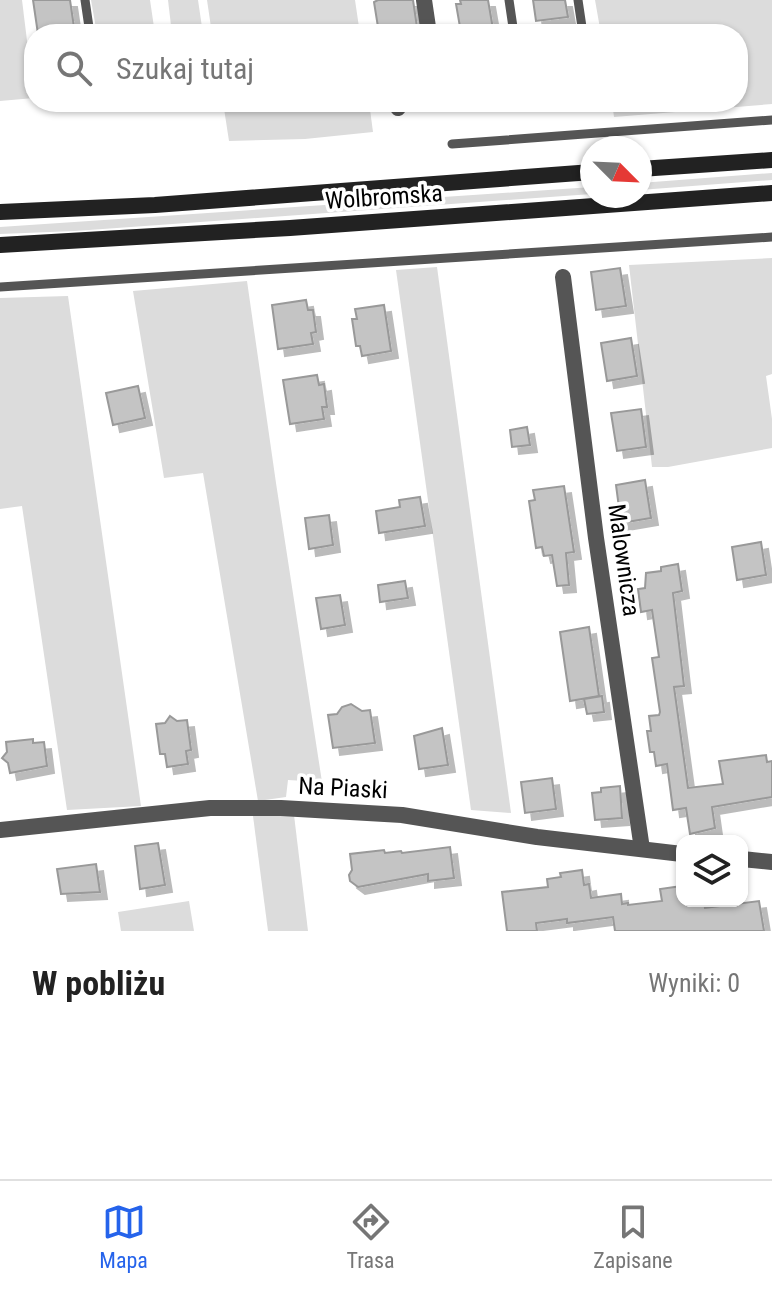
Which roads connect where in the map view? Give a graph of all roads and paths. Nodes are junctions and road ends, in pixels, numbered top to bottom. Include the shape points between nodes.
1 (85, 0) edge
2 (424, 0) edge
3 (509, 0) edge
4 (578, 0) edge
5 (89, 24) edge
6 (428, 24) edge
7 (513, 24) edge
8 (582, 24) edge
9 (772, 120) edge
10 (452, 144) dead end
11 (772, 160) edge
12 (652, 168) edge
13 (580, 173) edge
14 (772, 193) edge
15 (0, 212) edge
16 (772, 237) edge
17 (0, 245) edge
18 (563, 277) dead end
19 (0, 287) edge
20 (0, 830) edge
21 (642, 849) junction
22 (676, 853) edge
23 (748, 860) edge
24 (772, 862) edge

1 - 5 lane
2 - 6 street
3 - 7 lane
4 - 8 lane
9 - 10 lane
11 - 12 main road
13 - 15 main road, Wolbromska
14 - 17 main road, Wolbromska
16 - 19 lane
18 - 21 street, Malownicza
20 - 21 street, Na Piaski via 210,808 281,808 402,815
21 - 22 street, Na Piaski
23 - 24 street

